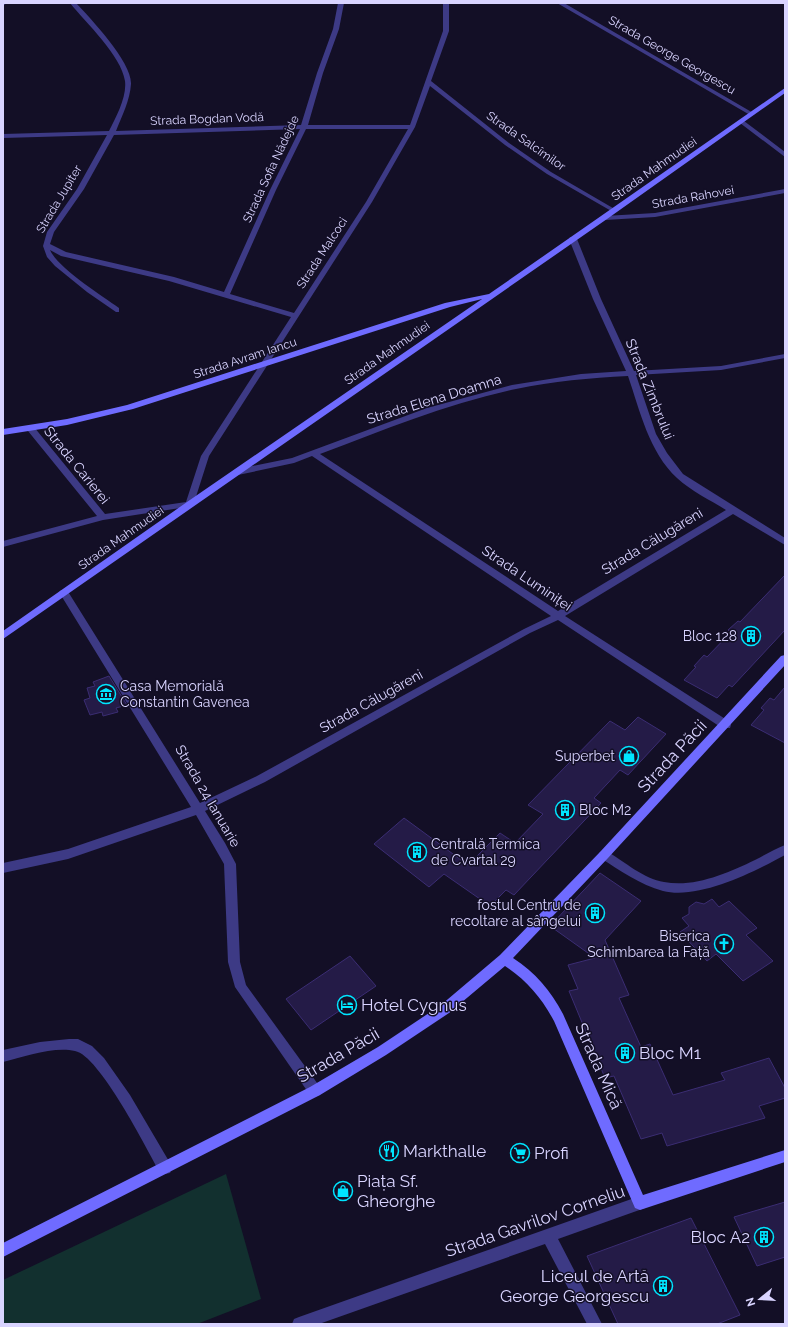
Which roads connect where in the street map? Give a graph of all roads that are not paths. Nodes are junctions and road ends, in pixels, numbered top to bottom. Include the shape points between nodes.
1 (73, 3) edge
2 (341, 3) edge
3 (446, 3) edge
4 (560, 3) edge
5 (428, 82) junction
6 (785, 90) edge
7 (752, 114) junction
8 (742, 122) junction
9 (304, 127) junction
10 (412, 127) junction
11 (112, 133) junction
12 (3, 136) edge
13 (785, 154) edge
14 (785, 191) edge
15 (615, 211) junction
16 (605, 218) junction
17 (573, 239) junction
18 (47, 245) junction
19 (226, 295) junction
20 (491, 296) junction
21 (116, 310) dead end
22 (296, 316) junction
23 (785, 356) edge
24 (264, 364) junction
25 (630, 371) junction
26 (31, 429) junction
27 (3, 432) edge
28 (313, 453) junction
29 (238, 472) junction
30 (190, 504) junction
31 (733, 510) junction
32 (103, 517) junction
33 (785, 542) edge
34 (3, 544) edge
35 (64, 592) junction
36 (558, 616) junction
37 (3, 636) edge
38 (785, 660) edge
39 (726, 725) junction
40 (199, 809) junction
41 (785, 850) edge
42 (604, 855) junction
43 (3, 868) edge
44 (504, 959) junction
45 (3, 1056) edge
46 (315, 1091) junction
47 (785, 1156) edge
48 (165, 1168) junction
49 (640, 1203) junction
50 (548, 1235) junction
51 (3, 1250) edge
52 (299, 1324) edge
53 (595, 1324) edge

1 - 11 street, Strada Jupiter via 121,63 128,81 127,97
2 - 9 street, Strada Sofia Nădejde via 336,29
3 - 5 street, Strada Malcoci via 446,31
4 - 7 street, Strada George Georgescu
5 - 10 street, Strada Malcoci
5 - 15 street, Strada Salcîmilor via 507,144 549,173
6 - 7 street, Strada Mahmudiei
7 - 8 street, Strada Mahmudiei
8 - 13 street
8 - 15 street, Strada Mahmudiei
9 - 10 street, Strada Bogdan Vodă
9 - 11 street, Strada Bogdan Vodă
9 - 19 street, Strada Sofia Nădejde
10 - 22 street, Strada Malcoci via 369,202
11 - 12 street, Strada Bogdan Vodă
11 - 18 street, Strada Jupiter via 50,234
14 - 16 street, Strada Rahovei via 655,215
15 - 16 street, Strada Mahmudiei
16 - 17 street, Strada Mahmudiei
17 - 20 street, Strada Mahmudiei
17 - 25 street, Strada Zimbrului
18 - 19 street, Strada Jupiter via 64,254 171,279
18 - 21 street via 50,256 56,262
19 - 22 street, Strada Jupiter
20 - 24 street, Strada Avram Iancu via 448,305
20 - 29 street, Strada Mahmudiei
22 - 24 street, Strada Malcoci
23 - 25 street, Strada Elena Doamna via 721,368
24 - 26 street, Strada Avram Iancu via 130,407
24 - 30 street, Strada Malcoci via 205,456
25 - 28 street, Strada Elena Doamna via 515,387 430,410
25 - 31 street, Strada Zimbrului via 652,434 663,454 680,476
26 - 27 street, Strada Avram Iancu
26 - 32 street, Strada Carierei
28 - 29 street, Strada Elena Doamna via 294,460
28 - 36 street, Strada Luminiței
29 - 30 street, Strada Mahmudiei
30 - 32 street
30 - 35 street, Strada Mahmudiei
31 - 33 street, Strada Zimbrului
31 - 36 street, Strada Călugăreni
32 - 34 street
35 - 37 street, Strada Mahmudiei
35 - 40 street, Strada 24 Ianuarie
36 - 39 street, Strada Luminiței
36 - 40 street, Strada Călugăreni via 261,779
38 - 39 street, Strada Păcii
39 - 42 street, Strada Păcii
40 - 43 street, Strada Călugăreni via 68,854
40 - 46 street, Strada 24 Ianuarie via 230,864 234,962 241,987
41 - 42 street via 759,864 727,876 697,886 678,888 653,883
42 - 44 street, Strada Păcii
44 - 46 street, Strada Păcii via 444,1009 382,1052
44 - 49 street, Strada Mică via 529,975 545,992 559,1018
45 - 48 street via 55,1046 80,1045 93,1053 110,1075
46 - 48 street, Strada Păcii
47 - 49 street, Strada Gavrilov Corneliu
48 - 51 street, Strada Păcii
49 - 50 street, Strada Gavrilov Corneliu
50 - 52 street, Strada Gavrilov Corneliu
50 - 53 street

